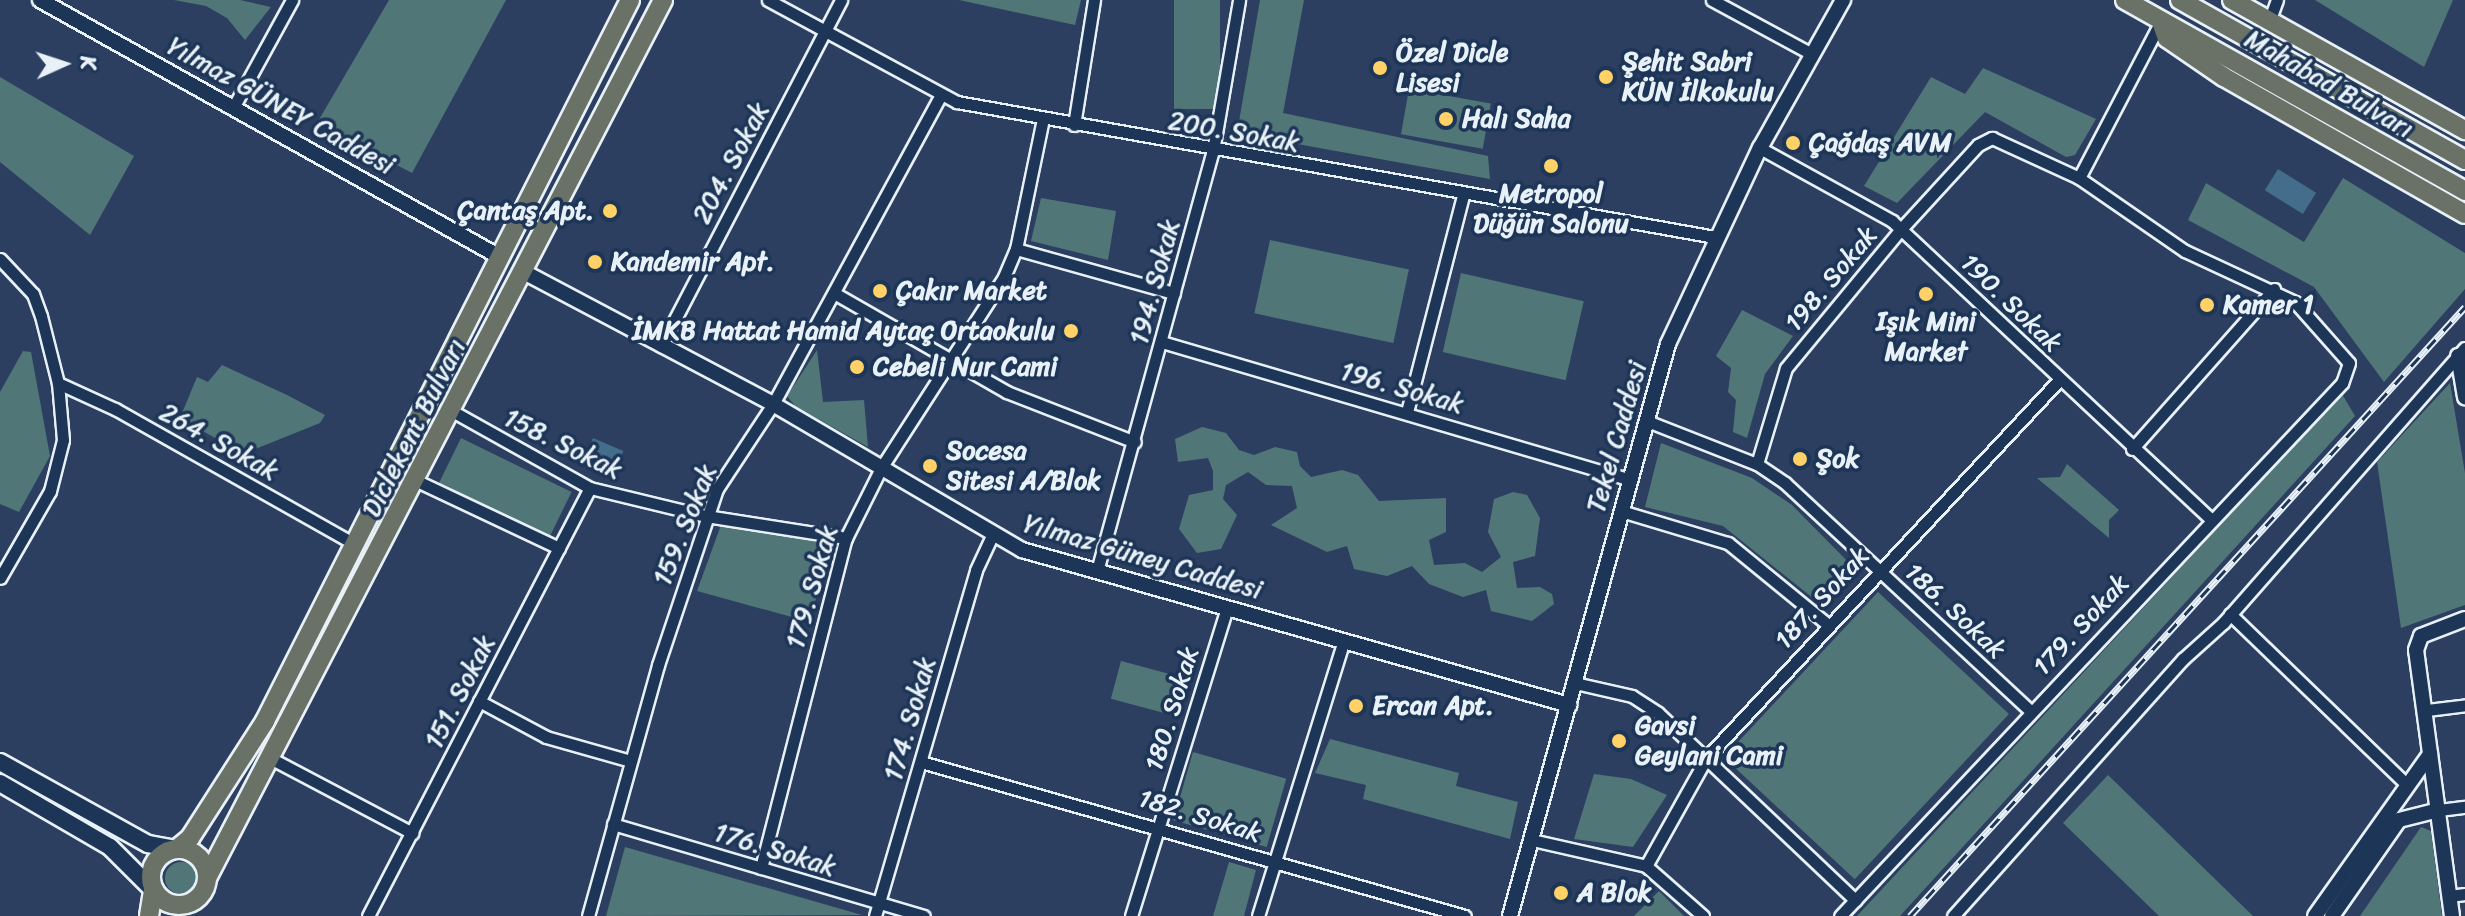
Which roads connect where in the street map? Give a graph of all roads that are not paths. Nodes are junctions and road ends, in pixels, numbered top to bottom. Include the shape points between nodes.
1 (40, 0) edge
2 (292, 0) edge
3 (630, 0) edge
4 (663, 0) edge
5 (768, 0) edge
6 (841, 0) edge
7 (1094, 0) edge
8 (1239, 0) edge
9 (1712, 0) edge
10 (1843, 0) edge
11 (2125, 0) edge
12 (2180, 0) edge
13 (2232, 0) edge
14 (2277, 0) edge
15 (2270, 19) junction
16 (2161, 21) junction
17 (825, 31) junction
18 (1812, 54) junction
19 (940, 96) junction
20 (234, 106) junction
21 (1043, 119) junction
22 (1074, 125) junction
23 (2465, 130) edge
24 (1760, 148) junction
25 (1213, 151) junction
26 (2465, 160) edge
27 (2079, 178) junction
28 (2465, 191) edge
29 (1463, 195) junction
30 (2465, 214) edge
31 (1901, 229) junction
32 (1715, 237) junction
33 (1016, 249) junction
34 (498, 256) junction
35 (0, 259) edge
36 (522, 271) junction
37 (2274, 289) junction
38 (834, 293) junction
39 (1174, 293) junction
40 (1162, 342) junction
41 (661, 346) junction
42 (2462, 352) edge
43 (952, 361) junction
44 (2059, 380) junction
45 (58, 383) junction
46 (2465, 397) edge
47 (773, 404) junction
48 (452, 411) junction
49 (1407, 412) junction
50 (1647, 421) junction
51 (1135, 442) junction
52 (2132, 449) junction
53 (1757, 464) junction
54 (881, 468) junction
55 (1630, 480) junction
56 (417, 481) junction
57 (590, 488) junction
58 (1621, 511) junction
59 (706, 516) junction
60 (2211, 520) junction
61 (992, 535) junction
62 (846, 538) junction
63 (355, 544) junction
64 (559, 548) junction
65 (1878, 569) junction
66 (1097, 571) junction
67 (0, 578) edge
68 (1227, 607) junction
69 (2230, 614) junction
70 (2465, 619) edge
71 (1827, 624) junction
72 (1344, 640) junction
73 (1575, 683) junction
74 (479, 701) junction
75 (1569, 705) junction
76 (2465, 705) edge
77 (2427, 710) junction
78 (2030, 711) junction
79 (2430, 754) junction
80 (1707, 757) junction
81 (270, 758) junction
82 (631, 761) junction
83 (0, 762) edge
84 (921, 762) junction
85 (0, 783) edge
86 (2405, 783) junction
87 (2465, 807) edge
88 (2439, 810) junction
89 (613, 824) junction
90 (1159, 826) junction
91 (412, 833) junction
92 (1532, 840) junction
93 (177, 849) junction
94 (1273, 861) junction
95 (1646, 866) junction
96 (761, 868) junction
97 (207, 878) junction
98 (153, 890) junction
99 (2465, 894) edge
100 (2449, 896) junction
101 (1855, 900) junction
102 (190, 909) edge
103 (876, 910) edge
104 (149, 916) edge
105 (368, 916) edge
106 (588, 916) edge
107 (924, 916) edge
108 (1131, 916) edge
109 (1258, 916) edge
110 (1465, 916) edge
111 (1510, 916) edge
112 (1703, 916) edge
113 (1840, 916) edge
114 (1953, 916) edge
115 (2315, 916) edge
116 (2332, 916) edge
117 (2452, 916) edge

1 - 20 street, Yılmaz GÜNEY Caddesi
2 - 20 street
3 - 34 main road, Diclekent Bulvarı
4 - 36 main road, Diclekent Bulvarı
5 - 17 street, 200. Sokak
6 - 17 street, 204. Sokak
7 - 22 street
8 - 25 street, 194. Sokak
9 - 18 street
10 - 18 street, Tekel Caddesi
11 - 16 main road, Mahabad Bulvarı
12 - 26 main road, Mahabad Bulvarı
13 - 15 main road
14 - 15 street
15 - 23 main road
16 - 27 street
16 - 28 main road, Mahabad Bulvarı
16 - 30 main road via 2167,38 2224,77
17 - 19 street, 200. Sokak
17 - 41 street, 204. Sokak
18 - 24 street, Tekel Caddesi
19 - 21 street, 200. Sokak
19 - 38 street, 159. Sokak
20 - 34 street, Yılmaz GÜNEY Caddesi
21 - 22 street, 200. Sokak
21 - 33 street, 179. Sokak
22 - 25 street, 200. Sokak
24 - 31 street, 190. Sokak
24 - 32 street, Tekel Caddesi
25 - 29 street, 200. Sokak
25 - 39 street, 194. Sokak
27 - 31 street, 198. Sokak via 2006,140 1992,138 1978,145
27 - 37 street via 2185,251
29 - 32 street, 200. Sokak
29 - 49 street
31 - 44 street, 190. Sokak
31 - 53 street, 198. Sokak via 1786,368
32 - 50 street, Tekel Caddesi via 1668,344
33 - 39 street
33 - 43 street, 179. Sokak
34 - 63 main road, Diclekent Bulvarı
35 - 45 street via 33,294
36 - 41 street, Yılmaz Güney Caddesi
36 - 48 main road, Diclekent Bulvarı
37 - 52 street
37 - 60 street, 179. Sokak via 2295,302 2349,363 2342,383
38 - 43 street
38 - 47 street, 159. Sokak
39 - 40 street, 194. Sokak
40 - 49 street, 196. Sokak
40 - 51 street, 194. Sokak
41 - 47 street, Yılmaz Güney Caddesi
42 - 46 street
42 - 69 street
43 - 51 street via 1007,392
43 - 54 street, 179. Sokak
44 - 52 street, 190. Sokak
44 - 65 street, 187. Sokak
45 - 63 street, 264. Sokak via 115,409
45 - 67 street via 63,440 50,491
47 - 54 street, Yılmaz Güney Caddesi
47 - 59 street, 159. Sokak via 717,489
48 - 56 main road, Diclekent Bulvarı
48 - 57 street, 158. Sokak
49 - 55 street, 196. Sokak
50 - 53 street, 186. Sokak
50 - 55 street, Tekel Caddesi
51 - 66 street, 194. Sokak
52 - 60 street, 190. Sokak
53 - 65 street, 186. Sokak
54 - 61 street, Yılmaz Güney Caddesi
54 - 62 street, 179. Sokak
55 - 58 street, Tekel Caddesi
56 - 64 street
56 - 81 main road, Diclekent Bulvarı
57 - 59 street, 158. Sokak
57 - 64 street, 151. Sokak
58 - 71 street via 1728,543
58 - 73 street, Tekel Caddesi
59 - 62 street, 158. Sokak
59 - 82 street, 159. Sokak
60 - 78 street, 179. Sokak
61 - 66 street, Yılmaz Güney Caddesi via 1022,550
61 - 84 street, 174. Sokak via 976,570
62 - 96 street, 179. Sokak
63 - 93 main road, Diclekent Bulvarı via 265,721 190,838
64 - 74 street, 151. Sokak
65 - 71 street, 187. Sokak
65 - 78 street, 186. Sokak
66 - 68 street, Yılmaz Güney Caddesi
68 - 72 street, Yılmaz Güney Caddesi
68 - 90 street, 180. Sokak
69 - 86 street
69 - 114 street via 2183,659
70 - 77 street via 2421,636 2416,650
71 - 80 street, 187. Sokak
72 - 75 street, Yılmaz Güney Caddesi
72 - 94 street
73 - 75 street, Tekel Caddesi
73 - 80 street via 1632,696
74 - 82 street via 546,737
74 - 91 street, 151. Sokak
75 - 92 street, Tekel Caddesi
76 - 77 street
77 - 79 street
78 - 101 street, 179. Sokak
79 - 86 street
79 - 88 street
80 - 95 street, 187. Sokak via 1680,797
80 - 101 street
81 - 91 street
81 - 97 main road, Diclekent Bulvarı
82 - 89 street, 159. Sokak
83 - 93 main road via 148,844
84 - 90 street, 182. Sokak
84 - 103 street, 174. Sokak
85 - 98 main road via 110,847
86 - 115 street
87 - 88 street
88 - 100 street
88 - 116 street via 2399,820
89 - 96 street, 176. Sokak
89 - 106 street, 159. Sokak
90 - 94 street, 182. Sokak
90 - 108 street, 180. Sokak
91 - 105 street, 151. Sokak
92 - 95 street
92 - 111 street, Tekel Caddesi
93 - 97 main road via 195,854
93 - 98 main road via 154,863
94 - 109 street
94 - 110 street, 182. Sokak
95 - 112 street
96 - 103 street, 176. Sokak
97 - 102 main road
98 - 102 main road via 175,906
98 - 104 main road
99 - 100 street
100 - 117 street
101 - 113 street, 179. Sokak
103 - 107 street, 176. Sokak

